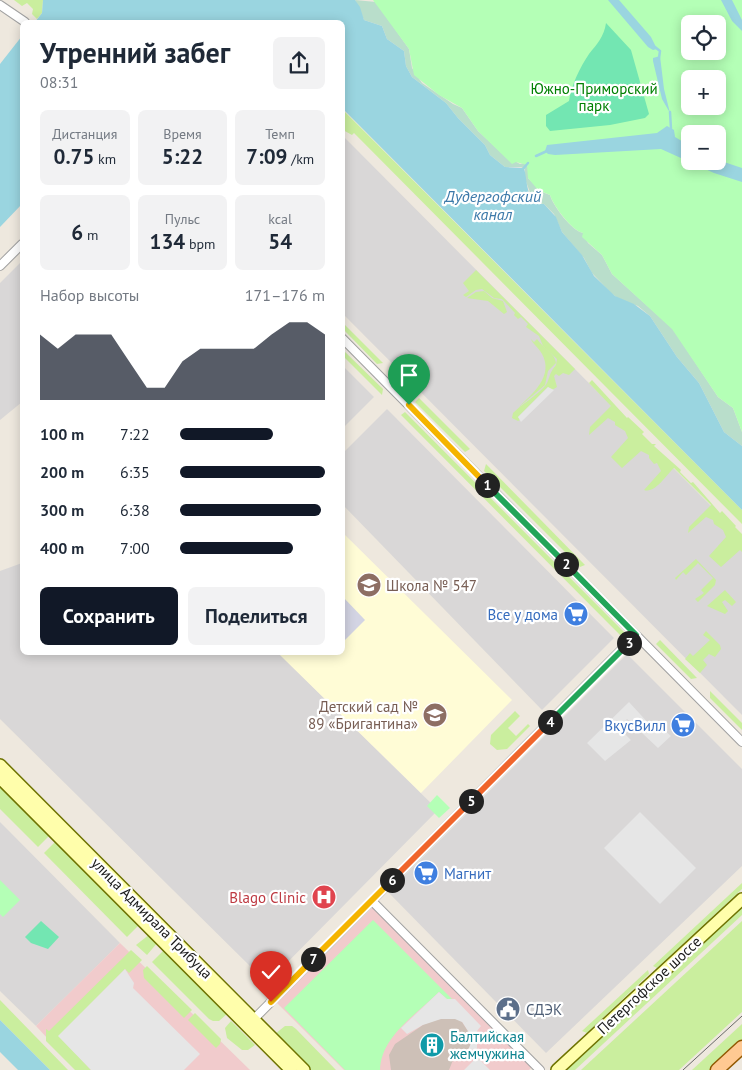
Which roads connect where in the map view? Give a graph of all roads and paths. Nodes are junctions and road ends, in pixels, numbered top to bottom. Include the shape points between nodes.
1 (0, 5) edge
2 (22, 20) edge
3 (20, 246) edge
4 (0, 266) edge
5 (345, 341) edge
6 (636, 635) junction
7 (742, 742) edge
8 (0, 765) edge
9 (0, 778) edge
10 (742, 899) edge
11 (372, 901) junction
12 (250, 1022) junction
13 (742, 1047) edge
14 (742, 1058) edge
15 (291, 1070) edge
16 (304, 1070) edge
17 (540, 1070) edge
18 (557, 1070) edge
19 (717, 1070) edge
20 (729, 1070) edge

1 - 2 street
3 - 4 street
5 - 6 street
6 - 7 street
6 - 11 street
8 - 12 street, улица Адмирала Трибуца
9 - 12 street, улица Адмирала Трибуца
10 - 18 street, Петергофское шоссе
11 - 12 street
11 - 17 street
12 - 15 street, улица Адмирала Трибуца
12 - 16 street, улица Адмирала Трибуца
13 - 19 main road
14 - 20 main road

